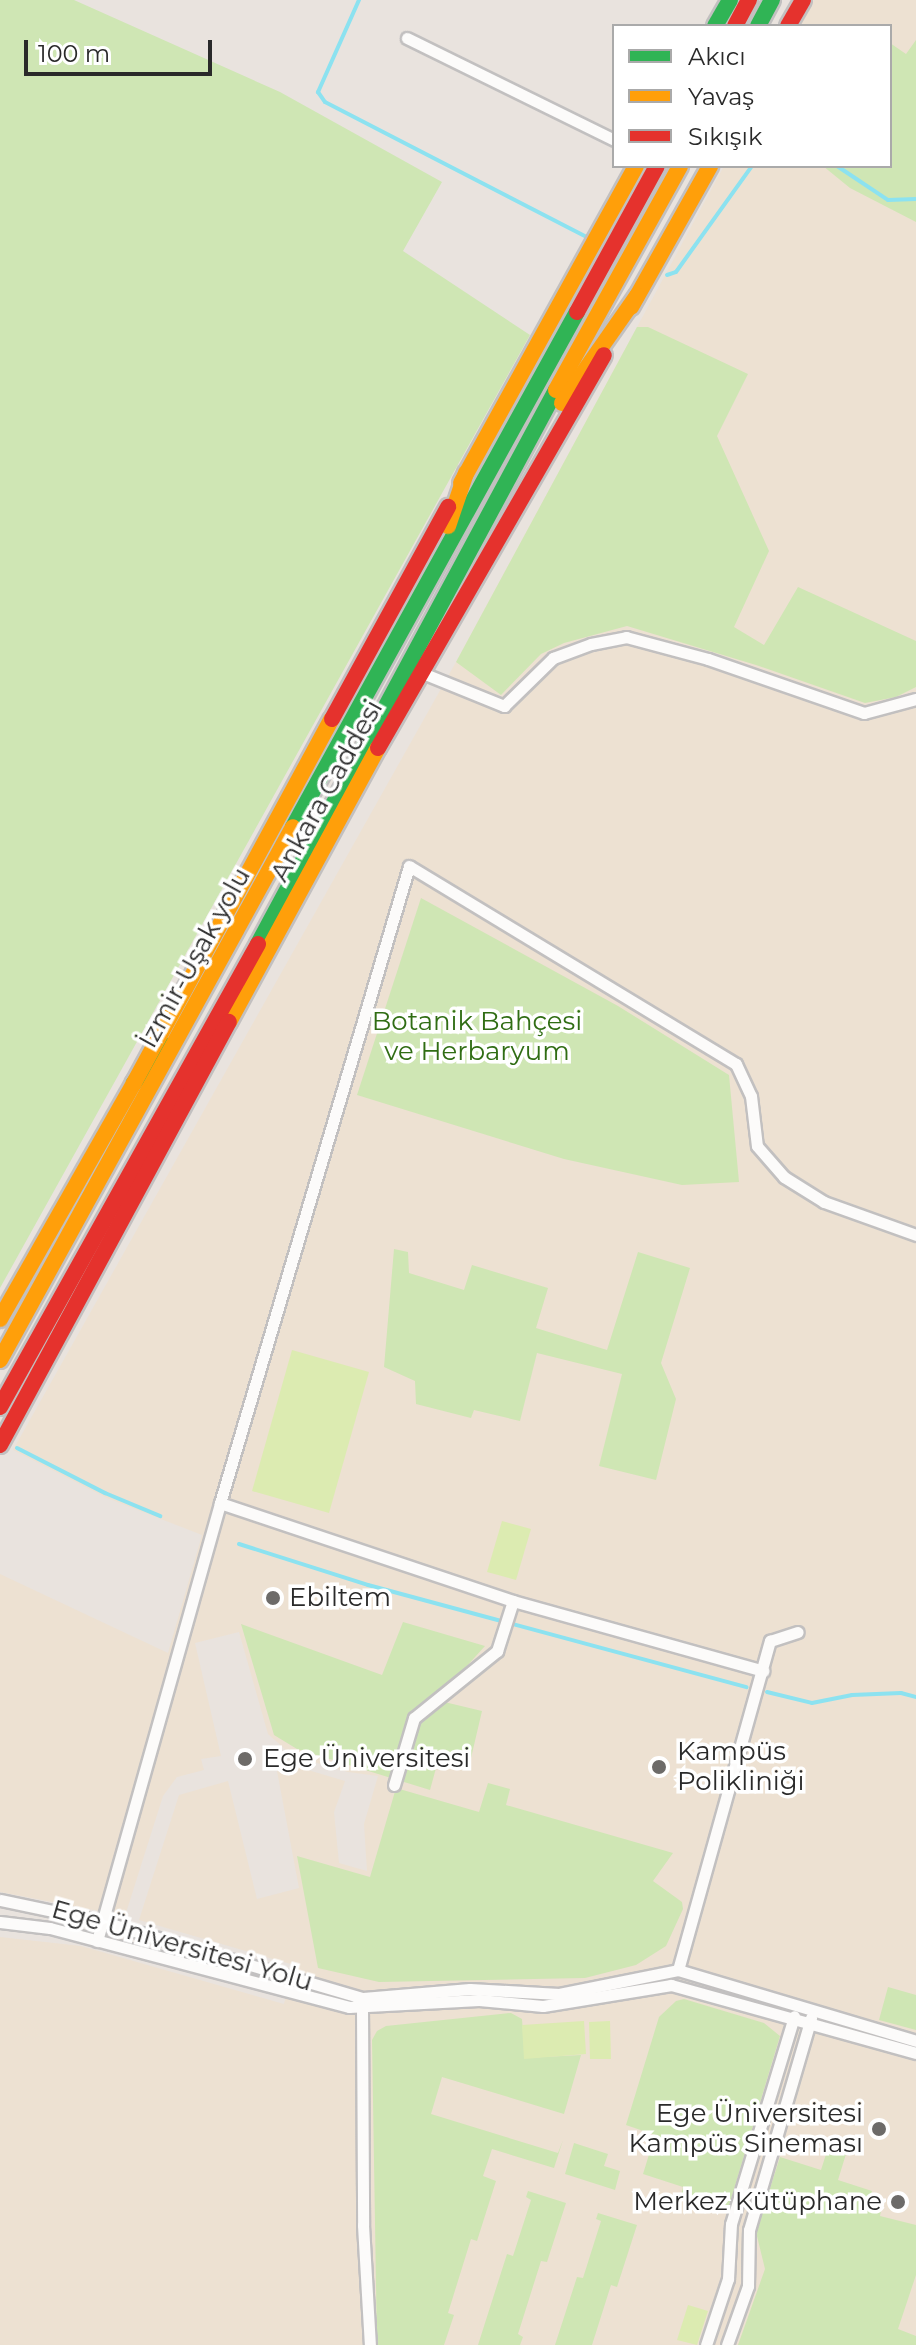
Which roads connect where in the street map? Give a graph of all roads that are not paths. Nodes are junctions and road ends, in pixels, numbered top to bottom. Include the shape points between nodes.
1 (730, 0) edge
2 (749, 0) edge
3 (772, 0) edge
4 (803, 0) edge
5 (716, 24) edge
6 (736, 24) edge
7 (759, 24) edge
8 (789, 24) edge
9 (407, 38) dead end
10 (612, 139) edge
11 (635, 168) edge
12 (656, 168) edge
13 (679, 168) edge
14 (709, 168) edge
15 (637, 296) junction
16 (466, 473) junction
17 (498, 495) junction
18 (430, 579) junction
19 (420, 672) junction
20 (916, 699) edge
21 (204, 991) junction
22 (217, 1021) junction
23 (134, 1083) junction
24 (194, 1088) junction
25 (916, 1235) edge
26 (0, 1319) edge
27 (0, 1360) edge
28 (0, 1407) edge
29 (0, 1445) edge
30 (220, 1503) junction
31 (513, 1601) junction
32 (798, 1632) dead end
33 (763, 1671) junction
34 (394, 1785) dead end
35 (0, 1900) edge
36 (0, 1922) edge
37 (104, 1922) junction
38 (97, 1941) junction
39 (678, 1970) junction
40 (673, 1986) junction
41 (362, 2003) junction
42 (795, 2014) junction
43 (811, 2018) junction
44 (916, 2041) edge
45 (916, 2053) edge
46 (370, 2345) edge
47 (706, 2345) edge
48 (727, 2345) edge

1 - 5 main road
2 - 6 main road
3 - 7 main road
4 - 8 main road
9 - 10 street
11 - 16 main road, Ankara Caddesi
12 - 18 main road
13 - 17 main road, Ankara Caddesi
14 - 15 main road, Ankara Caddesi
15 - 17 main road
15 - 19 main road, Ankara Caddesi
16 - 18 main road
16 - 23 main road, Ankara Caddesi
17 - 22 main road, Ankara Caddesi
18 - 21 main road, İzmir-Uşak yolu
19 - 20 street via 504,706 553,658 626,637 750,672 864,713
19 - 24 main road, Ankara Caddesi
21 - 23 main road
21 - 27 main road, İzmir-Uşak yolu
22 - 24 main road
22 - 28 main road, Ankara Caddesi
23 - 26 main road, Ankara Caddesi
24 - 29 main road, Ankara Caddesi
25 - 30 street via 824,1202 784,1177 757,1146 751,1096 736,1064 409,866
30 - 31 street
30 - 37 street
31 - 33 street
31 - 34 street via 497,1651 414,1718
32 - 33 street via 770,1641
33 - 39 street
35 - 37 street, Ege Üniversitesi Yolu
36 - 38 street, Ege Üniversitesi Yolu
37 - 38 street
37 - 41 street, Ege Üniversitesi Yolu
38 - 41 street, Ege Üniversitesi Yolu via 349,2007
39 - 40 street via 684,1979
39 - 41 street via 559,1994 470,1989
39 - 42 street
40 - 41 street via 543,2006 479,2000
40 - 42 street
41 - 46 street via 363,2225
42 - 43 street
42 - 47 street via 731,2224 728,2279
43 - 44 street
43 - 45 street
43 - 48 street via 749,2230 748,2286

